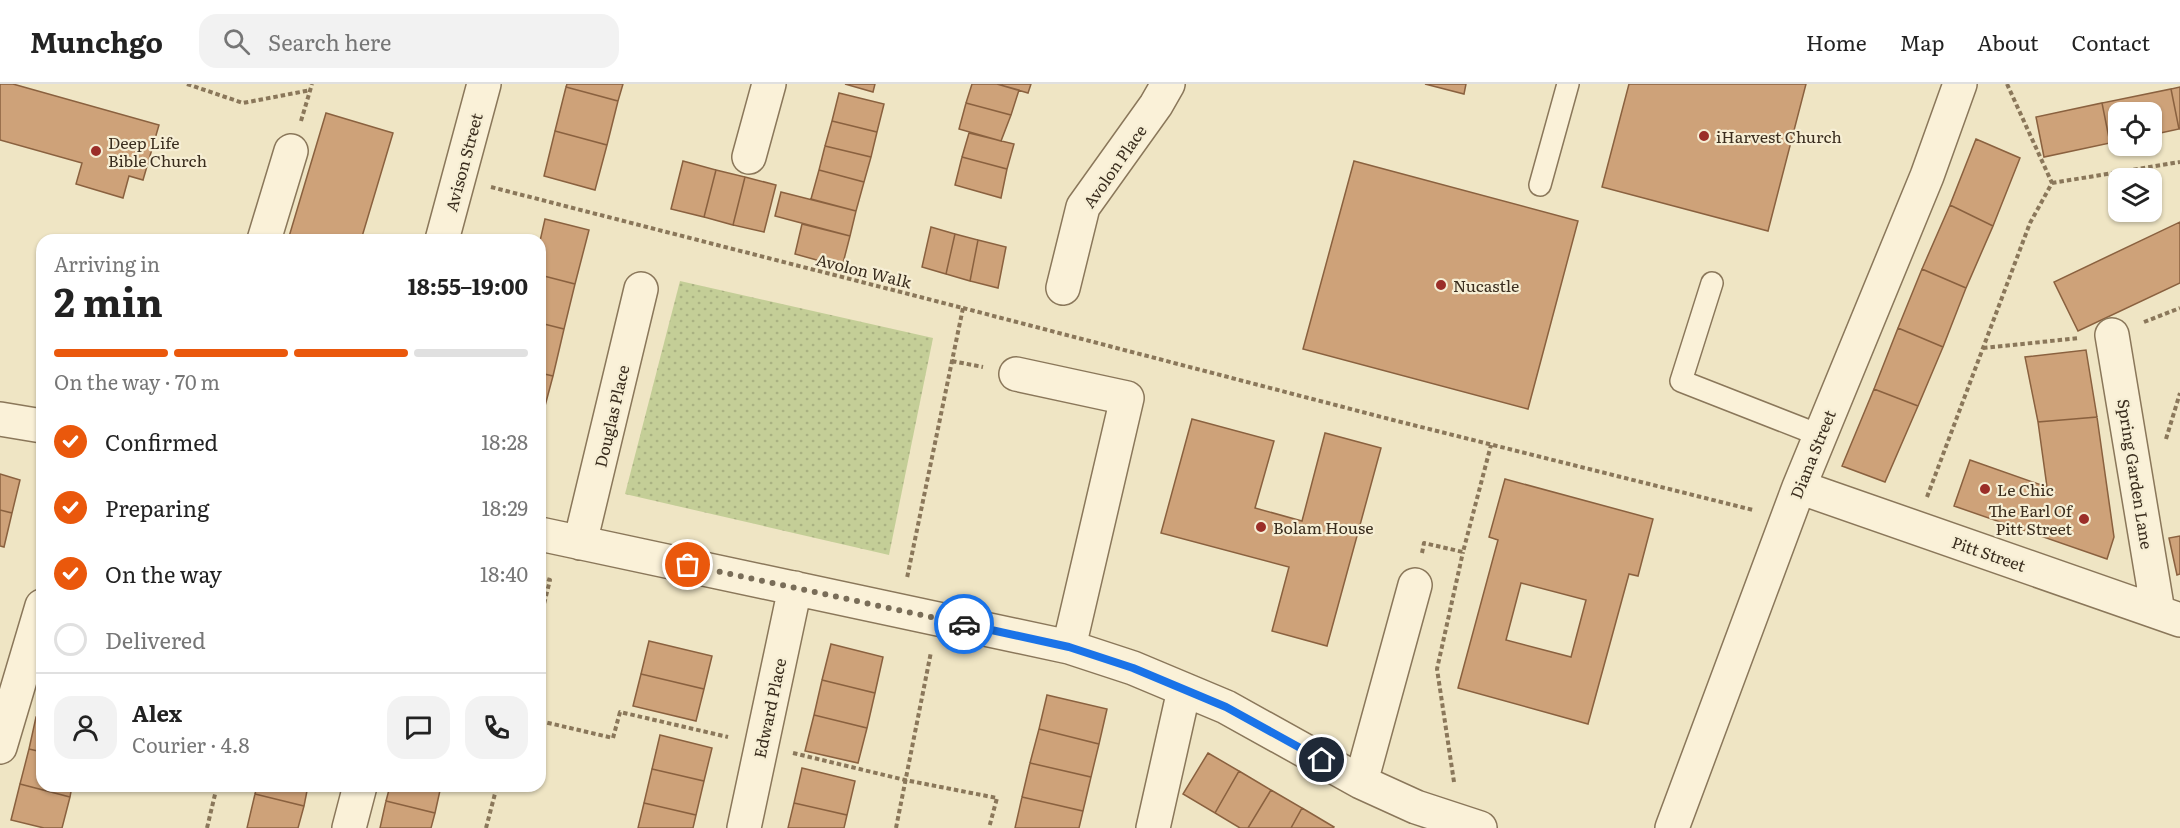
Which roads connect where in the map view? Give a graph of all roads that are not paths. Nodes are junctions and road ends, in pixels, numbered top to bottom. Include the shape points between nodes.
1 (484, 84) edge
2 (769, 84) edge
3 (1168, 84) edge
4 (1568, 84) edge
5 (1960, 84) edge
6 (291, 151) dead end
7 (749, 157) dead end
8 (1540, 185) dead end
9 (266, 234) edge
10 (444, 234) edge
11 (1712, 284) dead end
12 (1063, 288) dead end
13 (641, 289) dead end
14 (2112, 335) dead end
15 (1016, 374) dead end
16 (0, 419) edge
17 (36, 425) edge
18 (1819, 435) junction
19 (1799, 487) junction
20 (546, 535) edge
21 (580, 543) junction
22 (1414, 585) road end
23 (795, 588) junction
24 (2169, 616) edge
25 (36, 626) edge
26 (1069, 647) junction
27 (1184, 690) junction
28 (0, 747) edge
29 (1361, 782) junction
30 (358, 792) edge
31 (1470, 825) edge
32 (349, 828) edge
33 (744, 828) edge
34 (1153, 828) edge
35 (1672, 828) edge

1 - 10 street, Avison Street
2 - 7 street
3 - 12 street, Avolon Place via 1083,207
4 - 8 lane
5 - 18 street, Diana Street via 1927,176
6 - 9 street
11 - 18 lane via 1681,381
13 - 21 street, Douglas Place
14 - 24 street, Spring Garden Lane
15 - 26 street via 1127,398
16 - 17 street
18 - 19 street, Diana Street
19 - 24 street, Pitt Street
19 - 35 street, Diana Street
20 - 21 street
21 - 23 street
22 - 29 street
23 - 26 street
23 - 33 street, Edward Place
25 - 28 street
26 - 27 street
27 - 29 street via 1226,707
27 - 34 street
29 - 31 street via 1416,807
30 - 32 street

